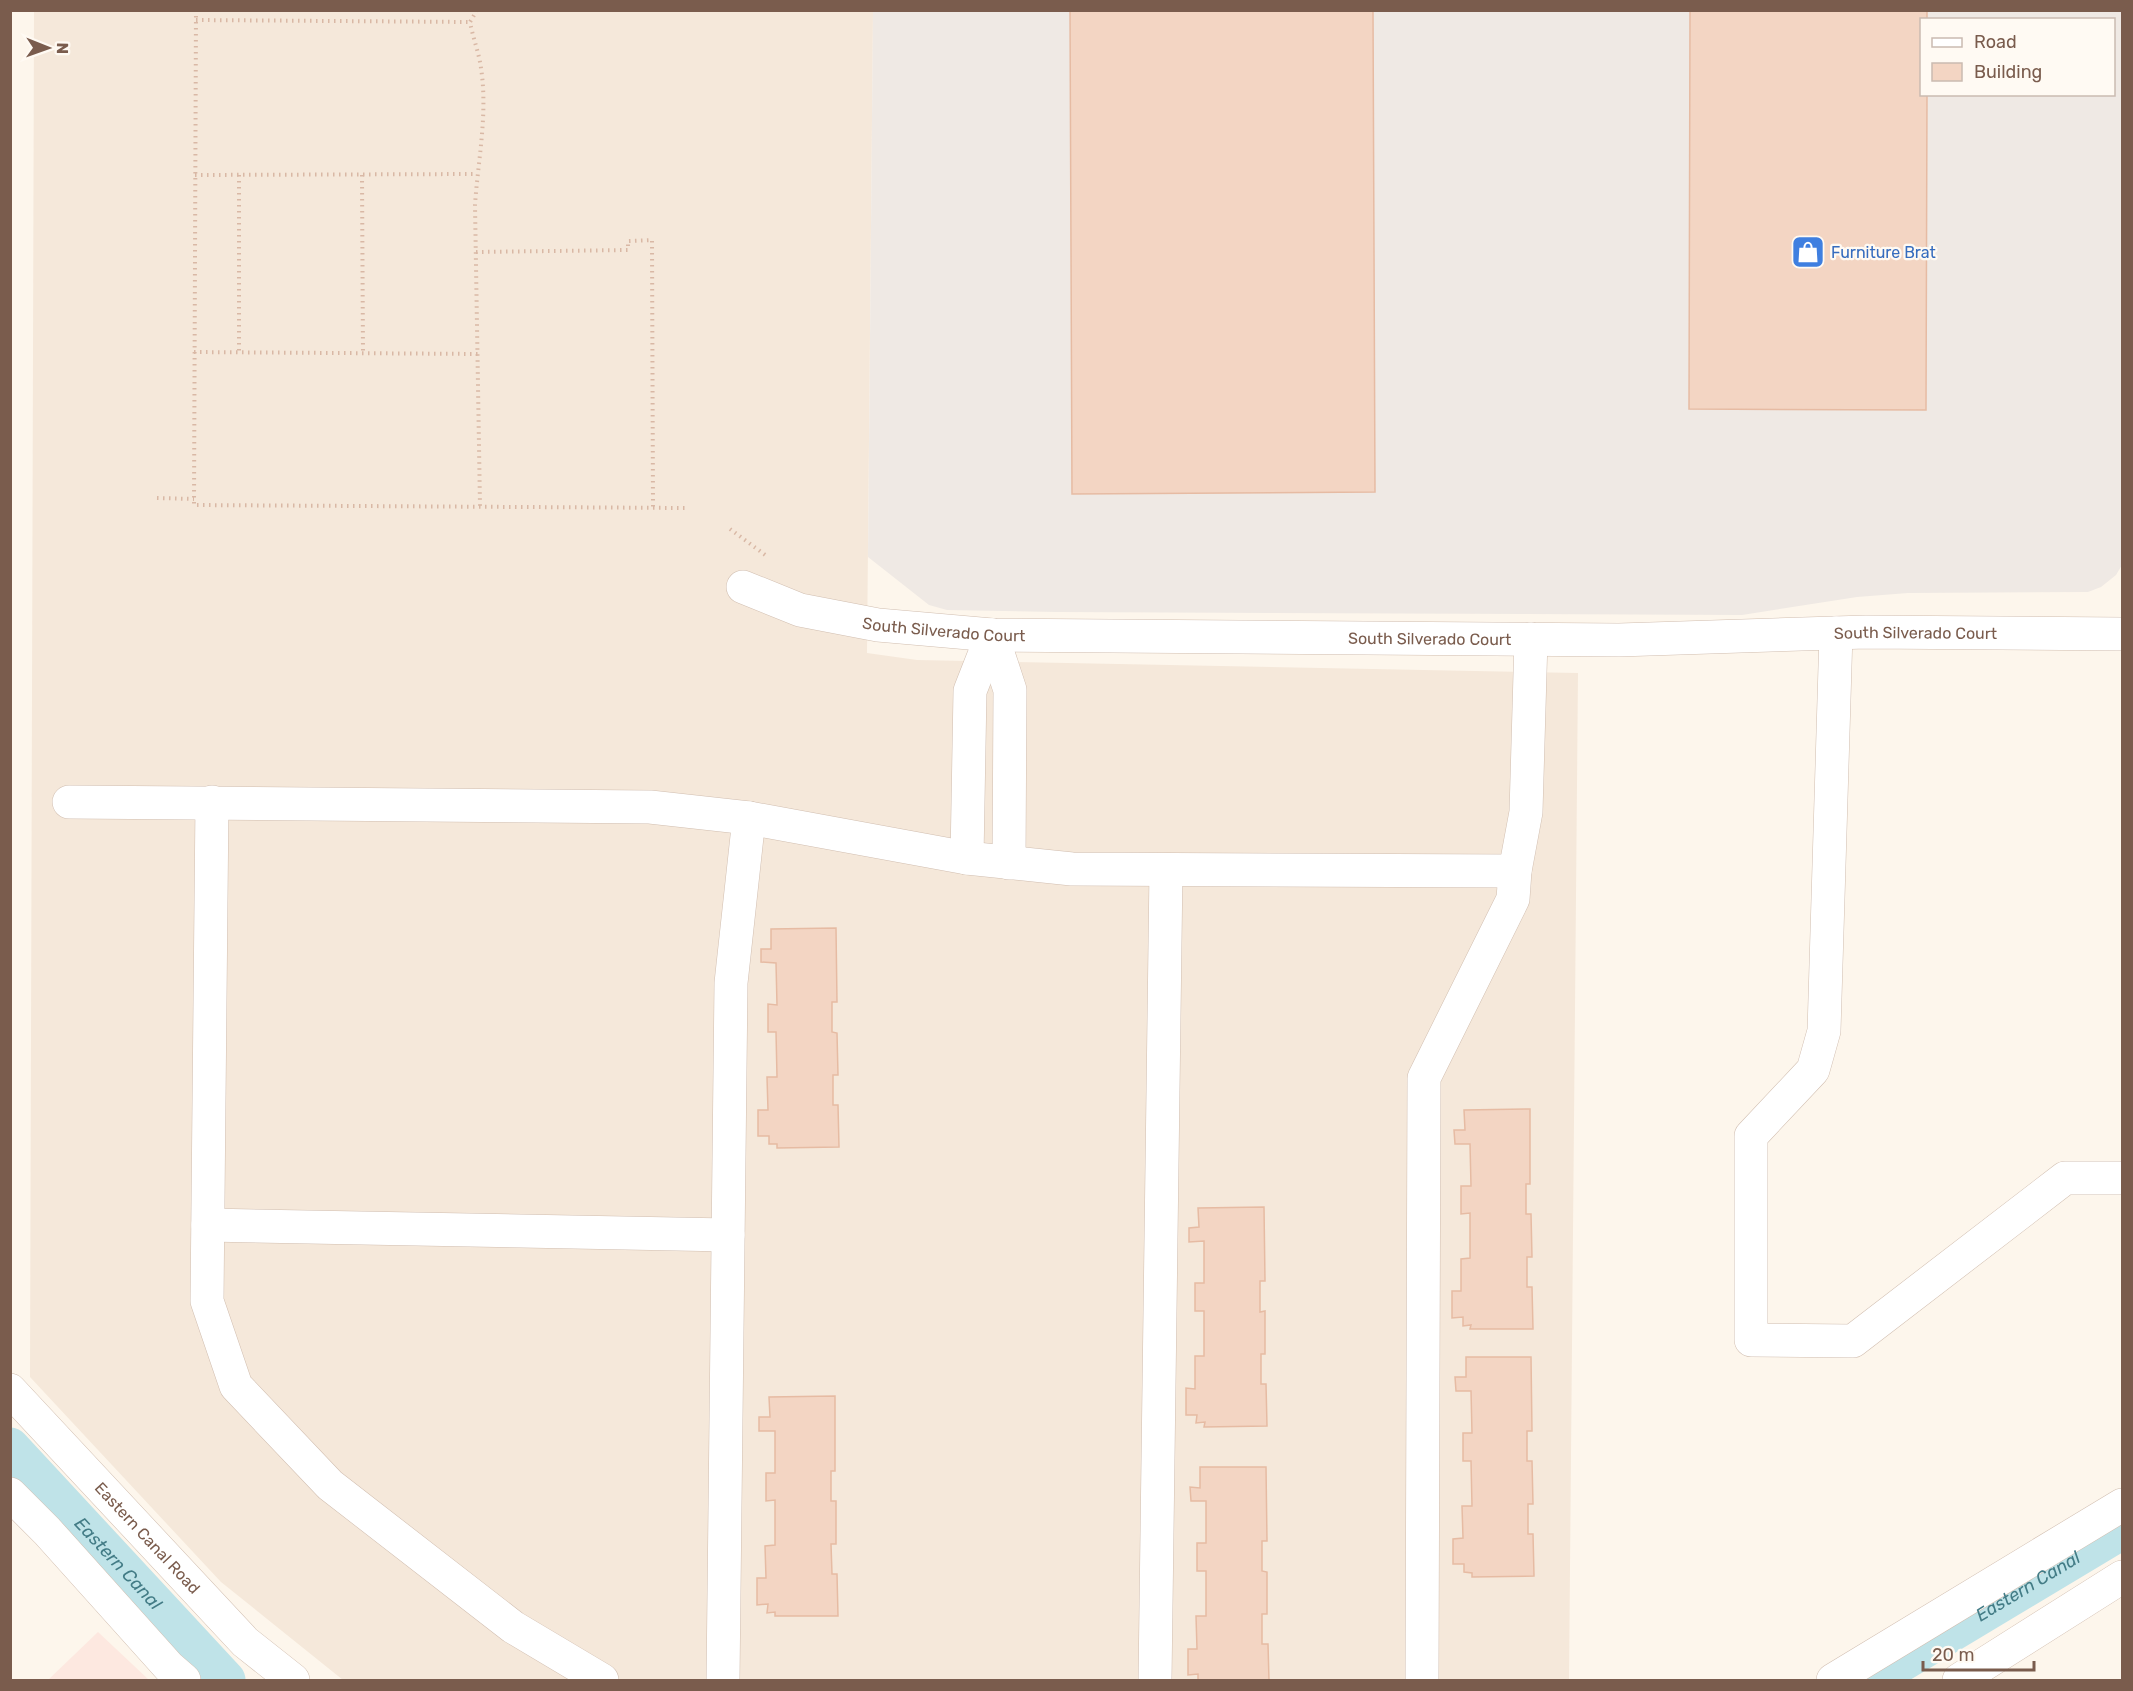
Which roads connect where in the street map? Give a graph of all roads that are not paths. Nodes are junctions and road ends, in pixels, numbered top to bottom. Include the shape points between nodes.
1 (743, 587) dead end
2 (1836, 633) junction
3 (2122, 634) edge
4 (992, 635) junction
5 (1531, 639) junction
6 (69, 802) dead end
7 (212, 802) junction
8 (749, 818) junction
9 (967, 858) junction
10 (1009, 863) junction
11 (1166, 870) junction
12 (1515, 871) junction
13 (2122, 1178) edge
14 (208, 1226) junction
15 (728, 1234) junction
16 (10, 1390) edge
17 (10, 1494) edge
18 (2122, 1505) edge
19 (2122, 1577) edge
20 (184, 1680) edge
21 (293, 1680) edge
22 (602, 1680) edge
23 (723, 1680) edge
24 (1155, 1680) edge
25 (1422, 1680) edge
26 (1833, 1680) edge
27 (1959, 1680) edge

1 - 4 street, South Silverado Court via 800,609 878,625
2 - 3 street, South Silverado Court
2 - 5 street, South Silverado Court
2 - 13 street via 1824,1031 1813,1070 1751,1136 1751,1340 1853,1341 2065,1178
4 - 5 street, South Silverado Court
4 - 9 street via 970,691
4 - 10 street via 1010,690
5 - 12 street via 1526,812
6 - 7 street
7 - 8 street via 650,807
7 - 14 street
8 - 9 street
8 - 15 street via 731,983
9 - 10 street
10 - 11 street via 1072,869
11 - 12 street
11 - 24 street
12 - 25 street via 1513,899 1424,1078
14 - 15 street
14 - 22 street via 207,1301 236,1386 330,1485 513,1627
15 - 23 street
16 - 21 street, Eastern Canal Road via 245,1642
17 - 20 street
18 - 26 street
19 - 27 street

